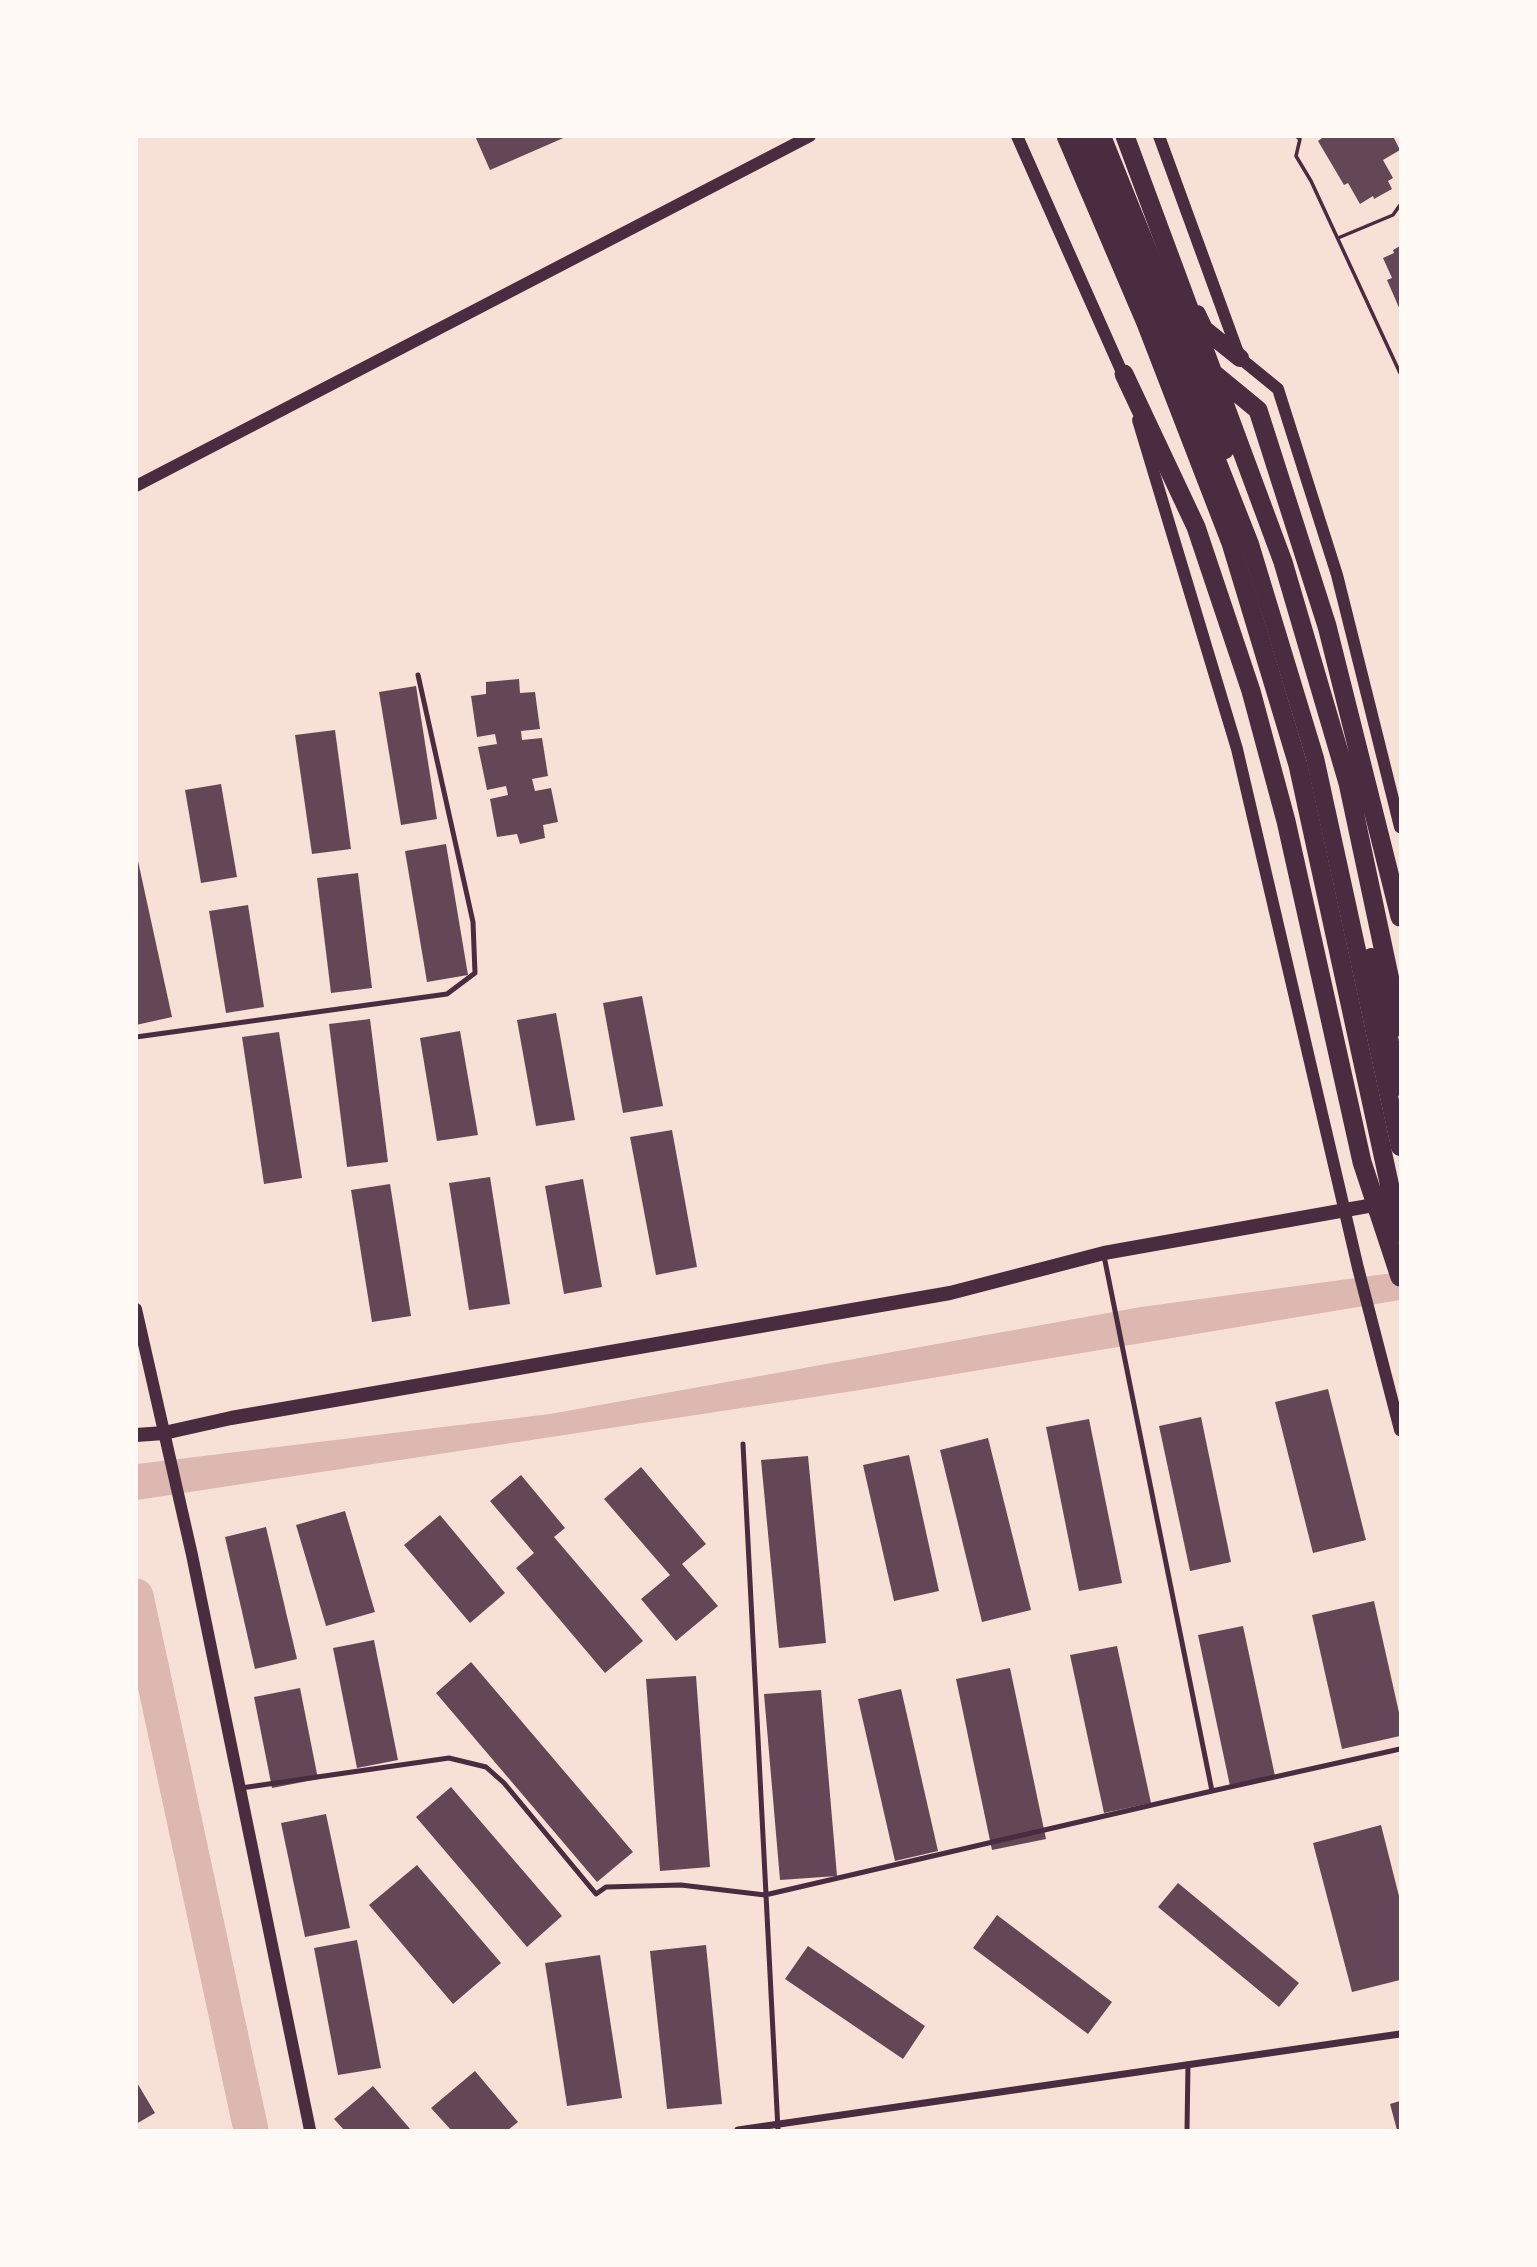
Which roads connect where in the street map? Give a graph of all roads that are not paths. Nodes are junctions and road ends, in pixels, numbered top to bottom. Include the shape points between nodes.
1 (810, 136) edge
2 (1017, 136) edge
3 (1066, 136) edge
4 (1084, 136) edge
5 (1102, 136) edge
6 (1111, 136) edge
7 (1125, 136) edge
8 (1159, 136) edge
9 (1189, 354) junction
10 (1240, 358) junction
11 (1124, 374) junction
12 (136, 486) edge
13 (418, 675) dead end
14 (1401, 827) edge
15 (1401, 918) edge
16 (1401, 1027) edge
17 (136, 1037) edge
18 (1401, 1087) edge
19 (1401, 1147) edge
20 (1401, 1200) edge
21 (1345, 1210) junction
22 (1401, 1233) edge
23 (1104, 1253) junction
24 (1401, 1277) edge
25 (136, 1309) edge
26 (1401, 1430) edge
27 (158, 1433) junction
28 (136, 1436) edge
29 (743, 1444) dead end
30 (1401, 1749) edge
31 (241, 1788) junction
32 (1212, 1791) junction
33 (765, 1895) junction
34 (1401, 2034) edge
35 (1188, 2064) junction
36 (777, 2127) edge
37 (310, 2130) edge
38 (738, 2130) edge
39 (1187, 2130) edge

1 - 12 street
2 - 11 street
3 - 22 highway via 1146,324 1235,556 1298,765
4 - 19 main road via 1250,544 1315,758
5 - 9 main road
6 - 10 main road via 1204,329
7 - 16 highway via 1283,562 1348,783
8 - 10 street
9 - 15 highway via 1258,410 1327,626
9 - 18 main road via 1259,540 1325,756
10 - 14 street via 1278,389 1338,575
11 - 21 street via 1237,749
11 - 24 highway via 1196,527 1251,691 1286,821 1362,1163
13 - 17 lane via 473,922 475,973 447,994
20 - 21 main road
21 - 23 main road
21 - 26 street
23 - 27 main road via 950,1293
23 - 32 lane
25 - 27 street
27 - 28 main road
27 - 31 street via 170,1460
29 - 33 lane
30 - 32 lane
31 - 33 lane via 449,1758 486,1767 504,1783 596,1894 606,1887 681,1885
31 - 37 street
32 - 33 lane
33 - 36 lane
34 - 35 street
35 - 36 street
35 - 39 lane
36 - 38 street

